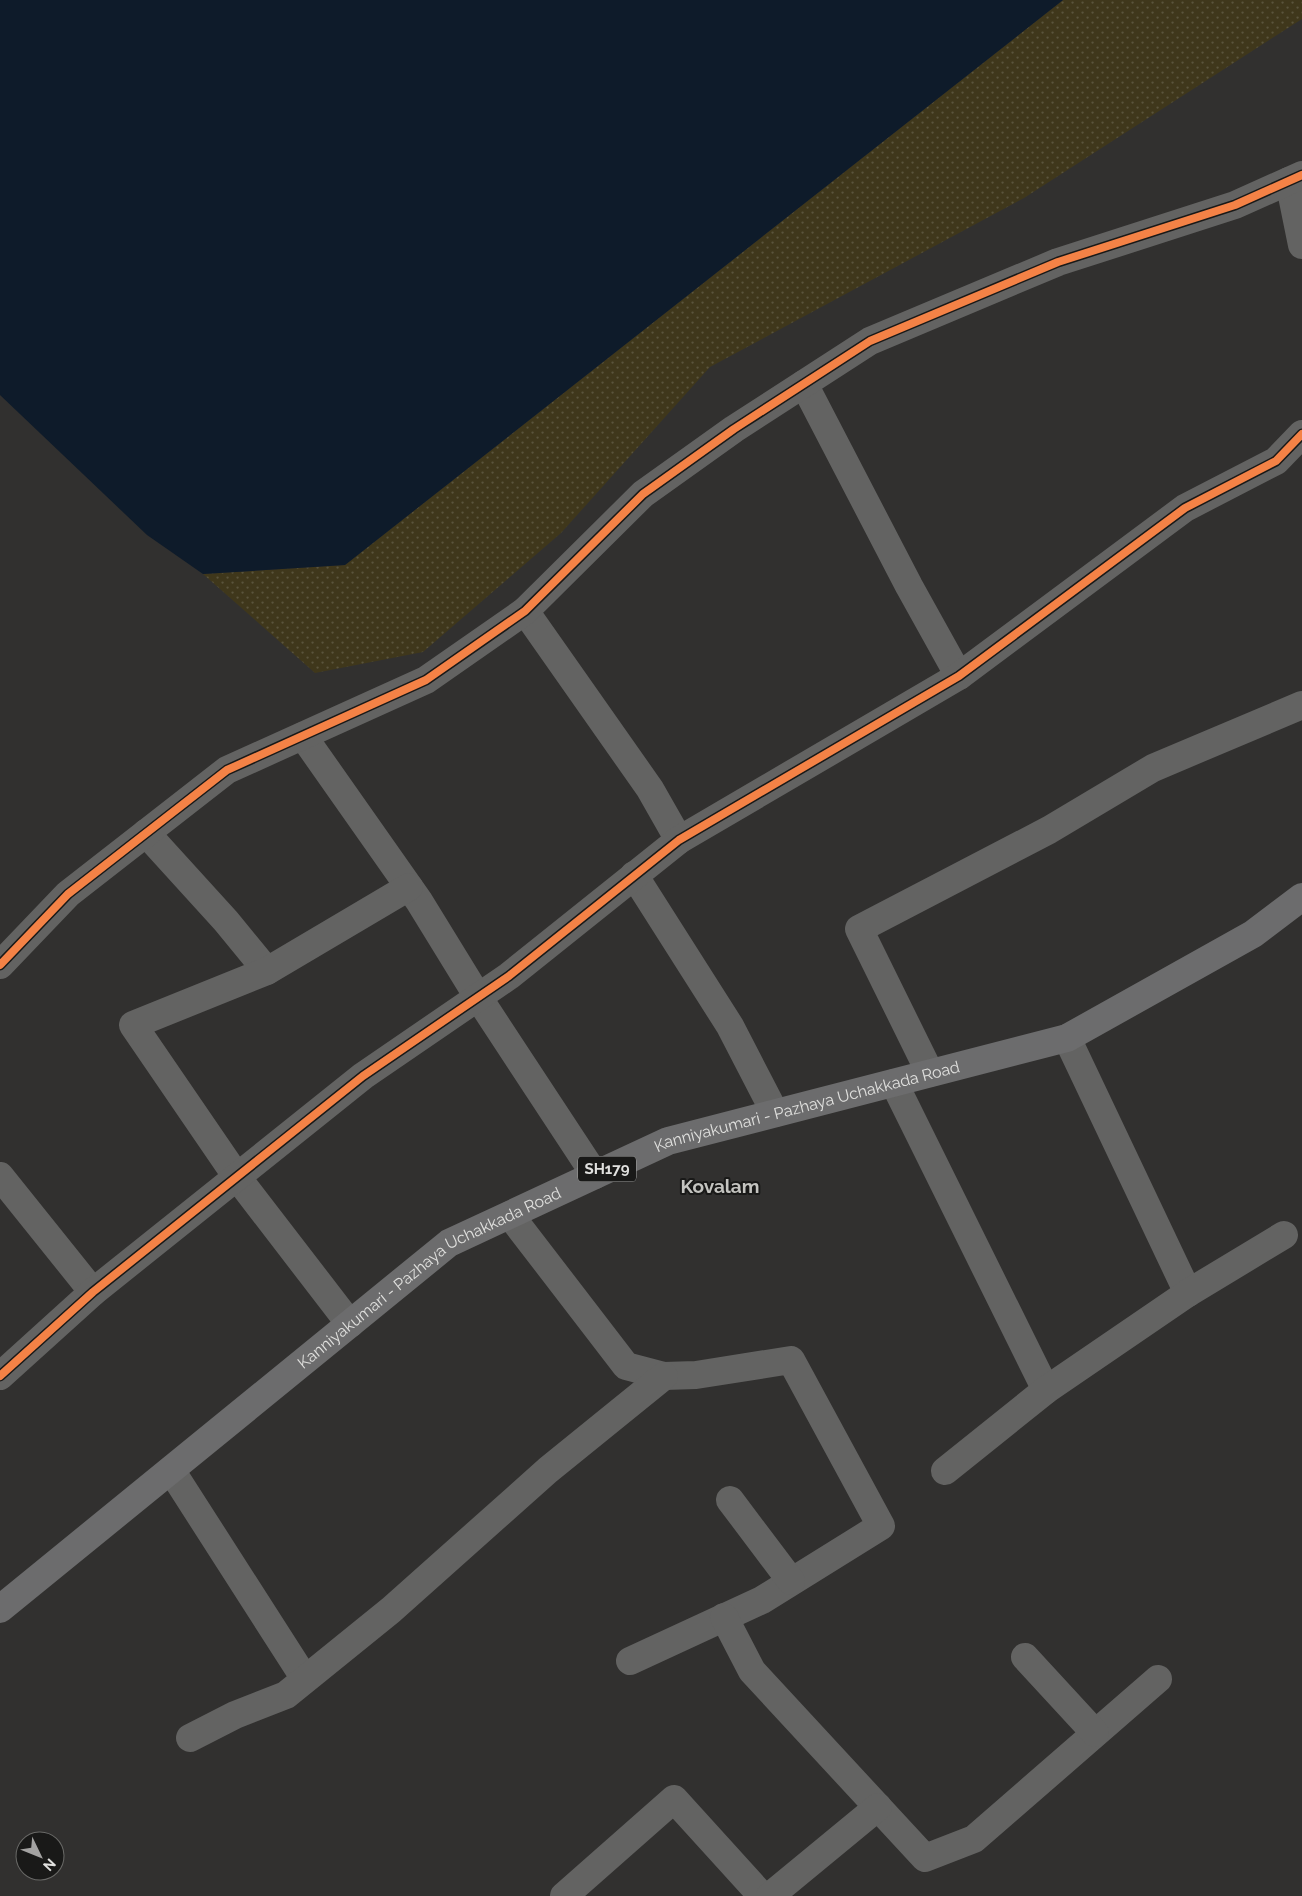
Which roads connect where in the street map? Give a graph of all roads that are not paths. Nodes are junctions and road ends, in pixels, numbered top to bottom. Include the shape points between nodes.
1 (1295, 178) edge
2 (1302, 245) edge
3 (804, 384) junction
4 (1302, 434) edge
5 (525, 611) junction
6 (959, 676) junction
7 (1302, 705) edge
8 (303, 736) junction
9 (146, 833) junction
10 (680, 840) junction
11 (634, 875) junction
12 (409, 887) junction
13 (1302, 898) edge
14 (0, 965) edge
15 (267, 971) junction
16 (478, 997) junction
17 (1068, 1038) junction
18 (930, 1073) junction
19 (894, 1083) junction
20 (775, 1113) junction
21 (595, 1175) junction
22 (0, 1176) edge
23 (237, 1177) junction
24 (510, 1215) junction
25 (1284, 1235) dead end
26 (93, 1292) junction
27 (1188, 1293) junction
28 (350, 1324) junction
29 (0, 1376) edge
30 (664, 1376) junction
31 (1046, 1390) junction
32 (171, 1470) junction
33 (945, 1471) dead end
34 (730, 1500) dead end
35 (791, 1582) junction
36 (0, 1609) edge
37 (724, 1617) junction
38 (1025, 1657) dead end
39 (630, 1661) dead end
40 (305, 1679) junction
41 (1158, 1679) dead end
42 (1095, 1734) junction
43 (190, 1738) dead end
44 (878, 1807) junction
45 (564, 1896) edge
46 (762, 1896) edge
47 (770, 1896) edge

1 - 2 street
1 - 3 street via 1235,205 1058,262 1022,277 870,341
3 - 5 street via 643,494
3 - 6 street
4 - 6 street via 1276,461 1185,508
5 - 8 street via 426,680
5 - 10 street via 650,789
6 - 10 street
7 - 18 street via 1153,768 1049,830 859,929
8 - 9 street via 227,770
8 - 12 street
9 - 14 street via 68,894
9 - 15 street
10 - 11 street
11 - 16 street via 509,976
11 - 20 street via 730,1026
12 - 15 street
12 - 16 street
13 - 17 main road, Kanniyakumari - Pazhaya Uchakkada Road / SH179 via 1253,934
15 - 23 street via 133,1025
16 - 21 street
16 - 23 street via 363,1076
17 - 18 main road, Kanniyakumari - Pazhaya Uchakkada Road / SH179
17 - 27 street
18 - 19 main road, Kanniyakumari - Pazhaya Uchakkada Road / SH179
19 - 20 main road, Kanniyakumari - Pazhaya Uchakkada Road / SH179
19 - 31 street
20 - 21 main road, Kanniyakumari - Pazhaya Uchakkada Road / SH179 via 668,1140
21 - 24 main road, Kanniyakumari - Pazhaya Uchakkada Road / SH179
22 - 26 street
23 - 26 street
23 - 28 street
24 - 28 main road, Kanniyakumari - Pazhaya Uchakkada Road / SH179 via 449,1243
24 - 30 street via 626,1366
25 - 27 street
26 - 29 street
27 - 31 street
28 - 32 main road, Kanniyakumari - Pazhaya Uchakkada Road / SH179
30 - 35 street via 696,1375 792,1360 881,1526
30 - 40 street via 548,1470 391,1610
31 - 33 street
32 - 36 main road, Kanniyakumari - Pazhaya Uchakkada Road / SH179
32 - 40 street
34 - 35 street
35 - 37 street via 762,1600
37 - 39 street
37 - 44 street via 752,1671
38 - 42 street
40 - 43 street via 286,1695 235,1715
41 - 42 street
42 - 44 street via 974,1839 925,1858
44 - 47 street
45 - 46 street via 674,1800

